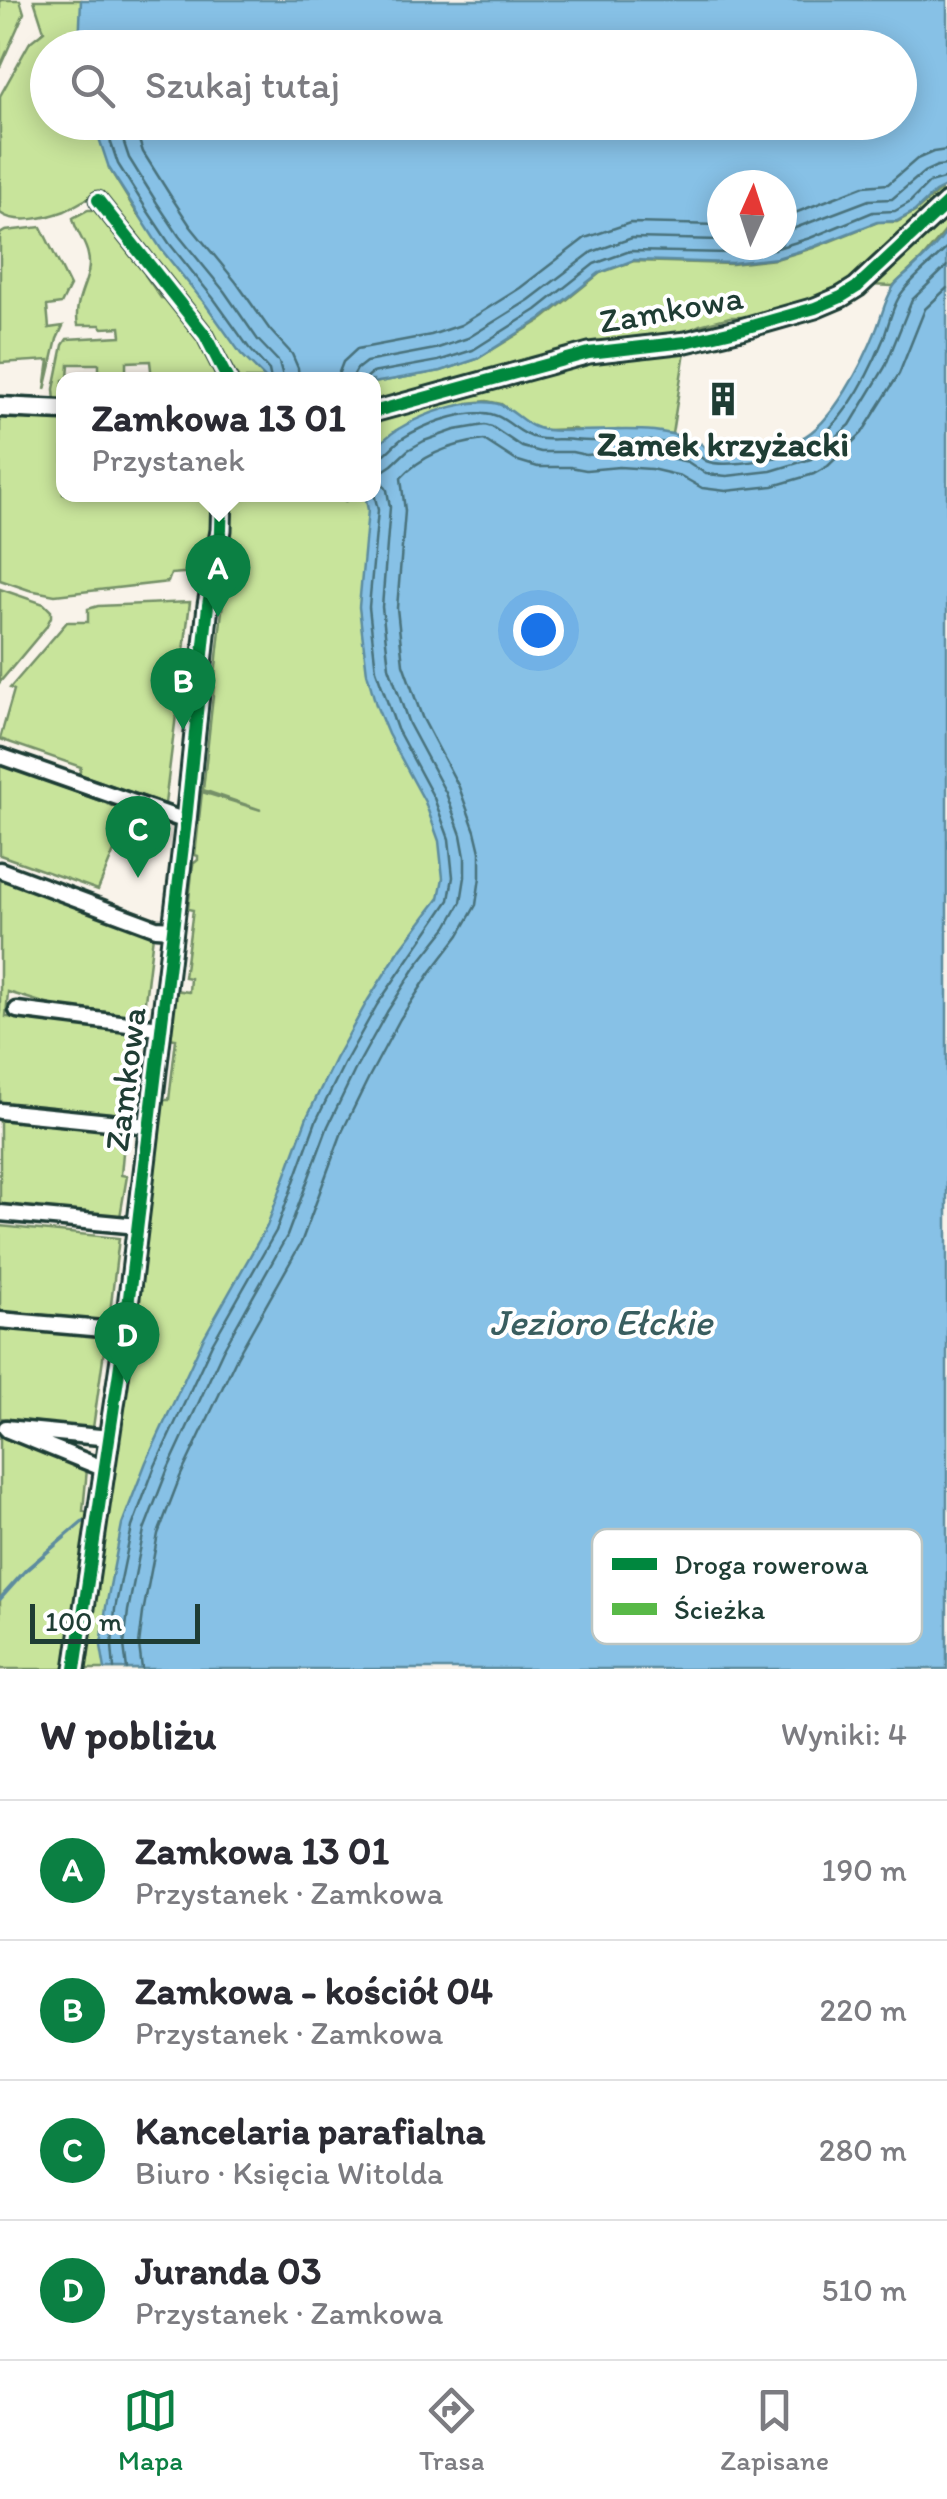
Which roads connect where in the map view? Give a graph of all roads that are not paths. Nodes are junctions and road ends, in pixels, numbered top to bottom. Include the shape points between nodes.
1 (98, 200) dead end
2 (946, 204) edge
3 (224, 372) edge
4 (0, 408) edge
5 (56, 410) edge
6 (381, 410) edge
7 (222, 502) edge
8 (0, 756) edge
9 (186, 821) junction
10 (0, 870) edge
11 (173, 930) junction
12 (17, 1010) dead end
13 (160, 1028) junction
14 (0, 1112) edge
15 (149, 1126) junction
16 (0, 1214) edge
17 (138, 1226) junction
18 (0, 1320) edge
19 (125, 1330) junction
20 (110, 1438) junction
21 (106, 1469) junction
22 (75, 1669) edge

1 - 3 street via 205,335
2 - 6 street, Zamkowa via 856,287 815,308 686,342 588,353
4 - 5 street
7 - 9 street, Zamkowa
8 - 9 street
9 - 11 street, Zamkowa
10 - 11 street
11 - 13 street, Zamkowa
12 - 13 street
13 - 15 street, Zamkowa
14 - 15 street
15 - 17 street, Zamkowa
16 - 17 street
17 - 19 street, Zamkowa
18 - 19 street
19 - 20 street, Zamkowa
20 - 21 street, Zamkowa
20 - 21 street via 6,1428
21 - 22 street, Zamkowa

